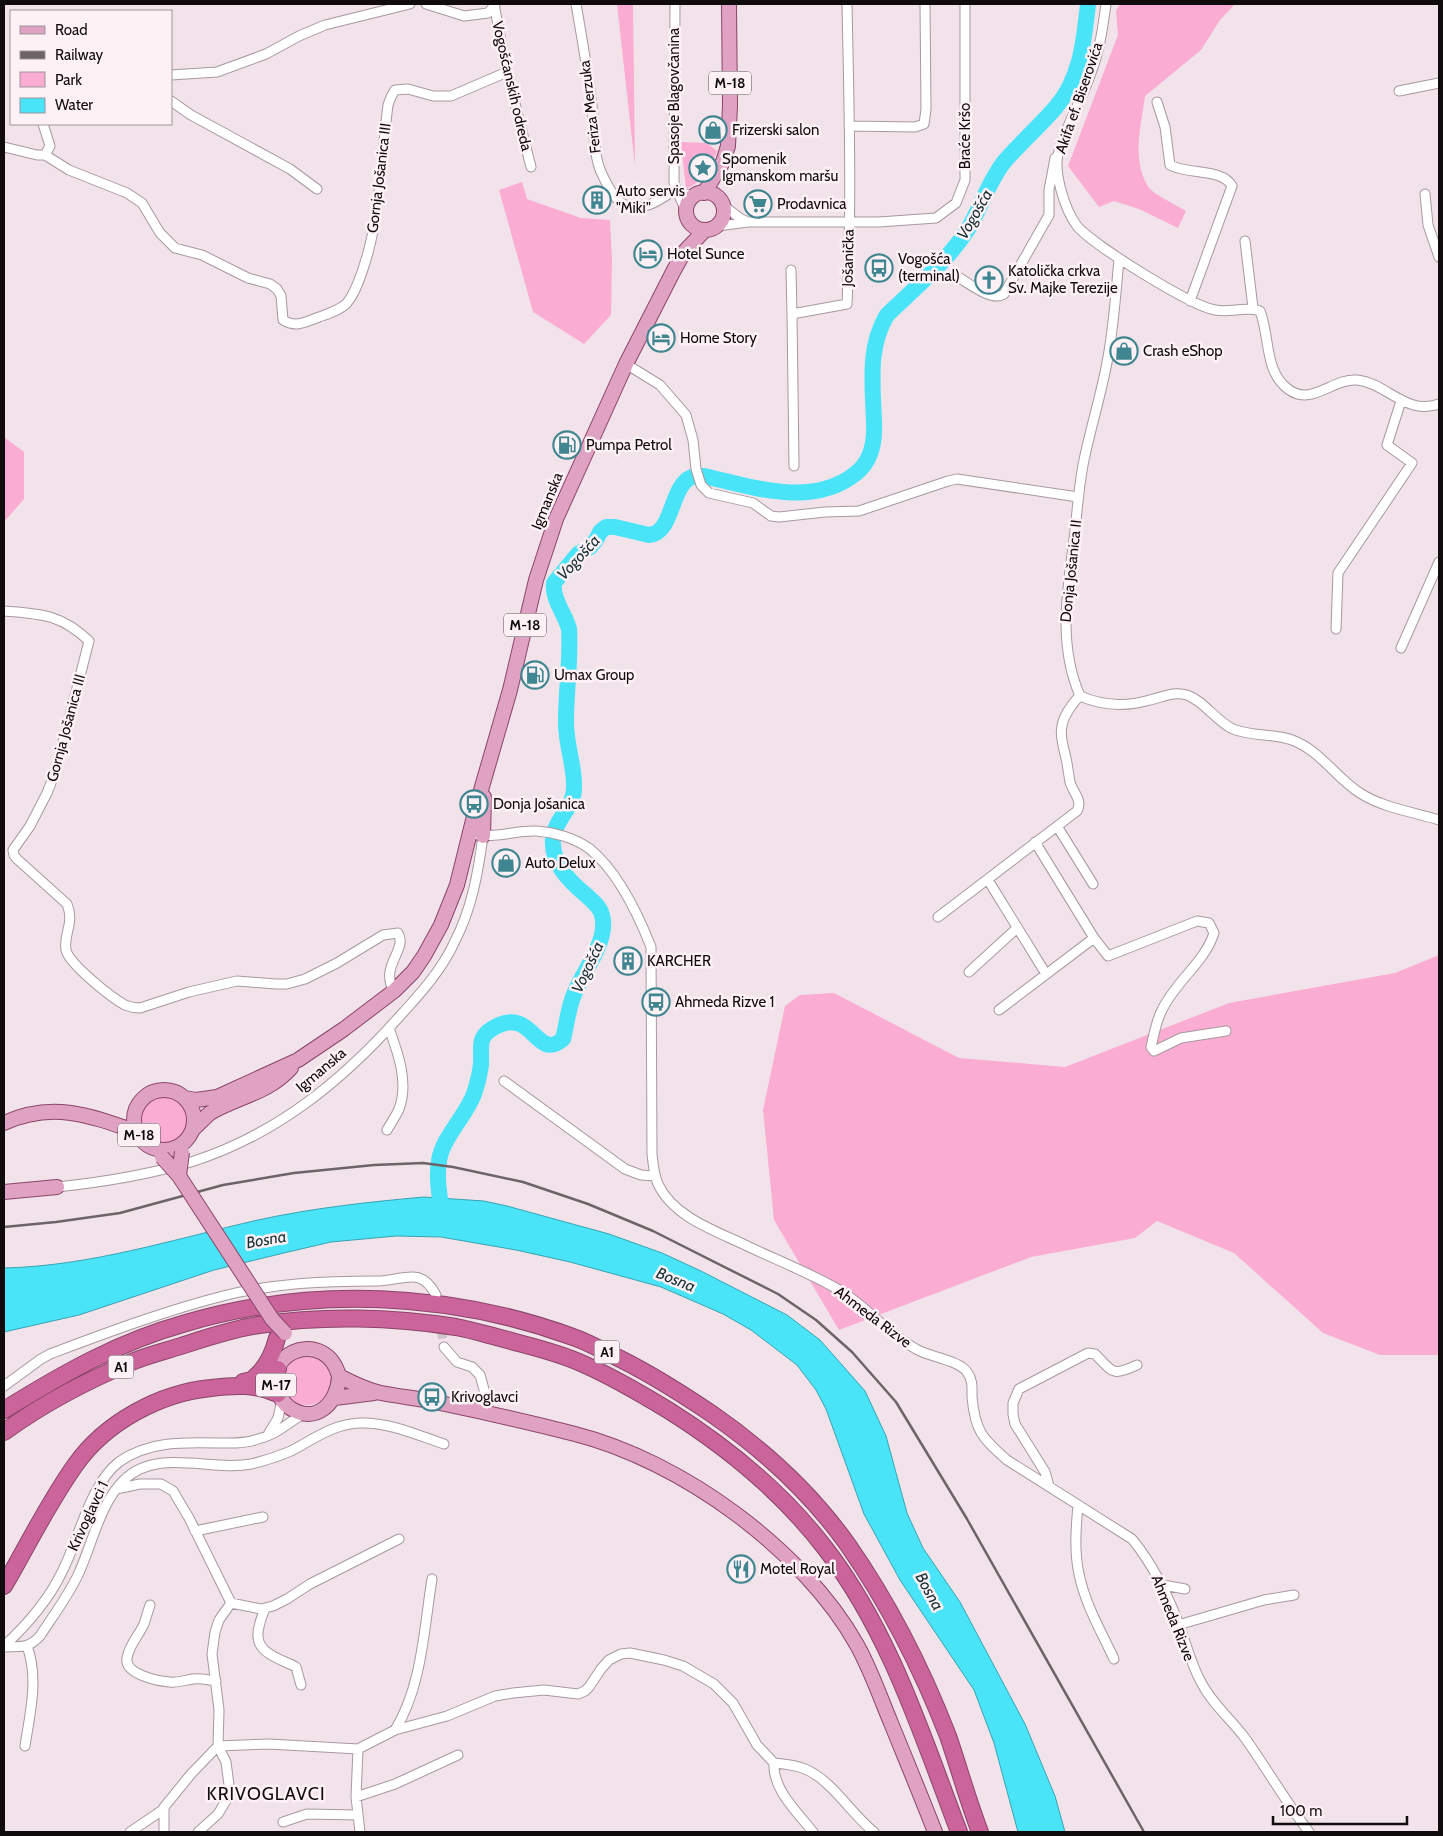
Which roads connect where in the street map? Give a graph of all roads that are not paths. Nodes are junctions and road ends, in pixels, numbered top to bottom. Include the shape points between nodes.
1 (410, 4) edge
2 (426, 4) edge
3 (494, 4) edge
4 (576, 4) edge
5 (675, 4) edge
6 (729, 4) edge
7 (847, 4) edge
8 (925, 4) edge
9 (965, 4) edge
10 (1106, 4) edge
11 (507, 72) junction
12 (172, 75) edge
13 (1439, 83) edge
14 (1399, 91) dead end
15 (172, 102) edge
16 (1157, 102) dead end
17 (43, 125) edge
18 (849, 126) junction
19 (4, 148) edge
20 (45, 155) junction
21 (1058, 155) junction
22 (723, 162) junction
23 (530, 167) dead end
24 (317, 189) dead end
25 (676, 189) junction
26 (700, 194) junction
27 (1425, 194) dead end
28 (722, 203) junction
29 (687, 216) junction
30 (748, 222) junction
31 (848, 222) junction
32 (711, 228) junction
33 (1245, 241) dead end
34 (684, 252) junction
35 (1439, 257) edge
36 (1119, 259) junction
37 (791, 270) dead end
38 (958, 277) dead end
39 (1190, 301) junction
40 (1253, 308) junction
41 (792, 314) junction
42 (626, 364) junction
43 (1401, 402) junction
44 (1439, 404) edge
45 (794, 466) dead end
46 (1078, 497) junction
47 (1439, 562) edge
48 (4, 611) edge
49 (1336, 629) dead end
50 (1401, 648) dead end
51 (1080, 696) junction
52 (1439, 820) edge
53 (1057, 826) junction
54 (476, 834) junction
55 (1035, 842) junction
56 (988, 880) junction
57 (1093, 884) dead end
58 (938, 917) dead end
59 (1017, 928) junction
60 (1094, 938) junction
61 (968, 972) dead end
62 (1046, 974) junction
63 (394, 991) junction
64 (999, 1010) dead end
65 (389, 1028) junction
66 (1226, 1031) dead end
67 (298, 1060) junction
68 (504, 1081) dead end
69 (185, 1098) junction
70 (137, 1107) junction
71 (100, 1119) junction
72 (4, 1123) edge
73 (193, 1129) junction
74 (387, 1130) dead end
75 (137, 1132) junction
76 (183, 1147) junction
77 (159, 1153) junction
78 (179, 1176) junction
79 (655, 1176) junction
80 (57, 1187) joint
81 (4, 1192) edge
82 (436, 1295) tunnel mouth
83 (279, 1336) junction
84 (444, 1347) tunnel mouth
85 (306, 1348) junction
86 (1137, 1365) dead end
87 (279, 1366) junction
88 (339, 1376) junction
89 (251, 1380) junction
90 (4, 1386) edge
91 (228, 1386) junction
92 (380, 1393) junction
93 (280, 1397) junction
94 (335, 1398) junction
95 (4, 1410) edge
96 (482, 1411) junction
97 (305, 1413) junction
98 (4, 1432) edge
99 (267, 1436) junction
100 (444, 1444) dead end
101 (1049, 1486) junction
102 (115, 1489) junction
103 (1078, 1504) junction
104 (263, 1517) dead end
105 (195, 1531) junction
106 (399, 1539) dead end
107 (432, 1579) dead end
108 (4, 1585) edge
109 (1163, 1585) junction
110 (1185, 1589) dead end
111 (1294, 1595) dead end
112 (231, 1604) junction
113 (150, 1605) dead end
114 (265, 1608) junction
115 (1178, 1625) junction
116 (4, 1646) edge
117 (27, 1646) junction
118 (1114, 1659) dead end
119 (216, 1681) junction
120 (301, 1685) dead end
121 (395, 1730) junction
122 (25, 1746) dead end
123 (218, 1746) junction
124 (358, 1750) junction
125 (458, 1755) dead end
126 (774, 1763) junction
127 (356, 1797) junction
128 (164, 1808) junction
129 (358, 1815) junction
130 (283, 1822) dead end
131 (130, 1832) edge
132 (164, 1832) edge
133 (198, 1832) edge
134 (360, 1832) edge
135 (813, 1832) edge
136 (874, 1832) edge
137 (935, 1832) edge
138 (959, 1832) edge
139 (980, 1832) edge
140 (1309, 1832) edge

1 - 12 street via 324,25 266,54 217,72
2 - 3 street via 464,16 488,13
3 - 11 street, Vogošćanskih odreda
4 - 25 street, Feriza Merzuka via 596,158 602,174 616,198 628,206 652,204
5 - 25 street, Spasoje Blagovčanina
6 - 22 main road, M-18 via 730,123
7 - 18 street, Jošanička
8 - 18 street via 924,124 915,127
9 - 31 street, Braće Kršo via 965,180 956,203 936,218
10 - 21 street, Akifa ef. Biserovića via 1093,69
11 - 20 street, Gornja Jošanica III via 451,96 433,96 408,89 396,90 390,97 373,233 359,280 347,302 338,309 302,324 294,325 283,320 280,296 270,284 175,248 160,233 142,203 127,193 69,170
11 - 23 street, Vogošćanskih odreda
13 - 14 street
15 - 24 street via 290,169
16 - 39 street via 1166,127 1170,165 1223,176 1232,186
17 - 20 street via 50,146
18 - 31 street, Jošanička
19 - 20 street, Gornja Jošanica III
21 - 36 street, Akifa ef. Biserovića via 1059,180 1068,210 1077,226
21 - 38 street via 1053,161 1049,215 1004,294 992,296
22 - 26 main road, M-18
22 - 28 main road, M-18
25 - 26 street via 692,196
25 - 29 street
26 - 28 main road via 711,194
26 - 29 main road, M-18 via 689,203
27 - 35 street via 1428,225
28 - 30 street
28 - 32 main road, M-18 via 723,216
29 - 32 main road via 695,227
29 - 34 main road, Igmanska / M-18
30 - 31 street, Braće Kršo
30 - 32 street, Braće Kršo
31 - 41 street, Jošanička via 847,304
32 - 34 main road, Igmanska / M-18
33 - 40 street
34 - 42 main road, Igmanska / M-18
36 - 39 street, Akifa ef. Biserovića
36 - 46 street, Donja Jošanica II via 1108,358
37 - 41 street
39 - 40 street, Akifa ef. Biserovića via 1215,310
40 - 43 street via 1260,311 1264,323 1275,374 1288,390 1307,395 1346,381 1364,381
41 - 45 street
42 - 46 street via 660,385 686,415 701,485 709,493 753,503 771,516 860,511 957,480
42 - 54 main road, Igmanska / M-18 via 575,474 548,542 506,708 484,779
43 - 44 street via 1432,407
43 - 49 street via 1387,445 1412,463 1338,573
46 - 51 street, Donja Jošanica II via 1065,608 1065,640 1070,670
47 - 50 street
48 - 63 street, Gornja Jošanica III via 58,618 90,641 56,770 30,826 13,850 17,859 67,904 71,920 66,951 93,981 132,1008 237,981 288,984 305,979 394,932 400,938 389,970 389,982
51 - 52 street via 1096,703 1121,705 1177,693 1190,696 1230,728 1291,740 1307,748 1360,793
51 - 53 street via 1063,720 1061,730 1070,782 1080,806
53 - 55 street
53 - 57 street
54 - 63 main road, M-18 via 441,925 424,956
54 - 65 street, Igmanska via 476,884 454,943 431,979
54 - 79 street, Ahmeda Rizve via 499,836 533,830 575,840 608,869 640,917 651,947 651,1114
55 - 56 street
55 - 60 street
56 - 58 street
56 - 59 street
59 - 61 street
59 - 62 street
60 - 62 street
60 - 66 street via 1108,956 1197,921 1209,923 1214,932 1211,944 1162,1010 1151,1047 1154,1051 1181,1038
62 - 64 street
63 - 67 main road, M-18
65 - 74 street via 403,1085 399,1110
65 - 80 street, Igmanska via 334,1082 276,1124 252,1137 152,1173
67 - 69 main road, M-18 via 217,1097
67 - 73 main road, M-18 via 276,1082 208,1114
68 - 79 street via 625,1169
69 - 70 main road, M-18 via 177,1092 159,1090 142,1099
69 - 73 main road via 194,1112
70 - 71 main road, M-18 via 115,1117
70 - 75 main road, M-18 via 134,1124
71 - 72 main road, M-18 via 59,1111 36,1112
71 - 75 main road, M-18
73 - 76 main road, M-18
75 - 77 main road, M-18
76 - 77 main road, M-18
76 - 78 main road, bridge
77 - 78 main road, M-17, bridge
78 - 83 main road, M-17, bridge via 272,1319
79 - 101 street, Ahmeda Rizve via 668,1199 703,1225 832,1286 853,1298 916,1349 966,1369 972,1380 978,1430 1008,1460
80 - 81 main road
82 - 90 street via 430,1284 412,1276 390,1281 290,1285 224,1296 50,1354
83 - 85 main road
83 - 87 main road, M-17 via 282,1354
83 - 89 highway via 266,1366
84 - 96 street via 457,1362 472,1367 480,1375 485,1393
85 - 87 main road, M-17 via 288,1355
85 - 88 main road via 332,1359
86 - 101 street via 1121,1372 1112,1371 1095,1354 1088,1353 1019,1389 1013,1403 1015,1424 1045,1472
87 - 89 highway
87 - 93 main road, M-17 via 276,1386
88 - 92 main road, M-17
88 - 94 main road
89 - 91 highway
91 - 93 highway via 255,1386
91 - 108 highway via 194,1389 149,1404 115,1425 77,1463
92 - 94 main road, M-17
92 - 96 main road, M-17
93 - 97 main road, M-17 via 296,1411
93 - 99 street via 278,1418
94 - 97 main road, M-17 via 322,1410
95 - 139 highway, A1 via 59,1376 141,1337 188,1322 308,1300 376,1299 436,1303 512,1318 575,1337 632,1364 692,1400 783,1470 817,1506 884,1600 918,1666 948,1737
96 - 137 main road, M-17 via 578,1434 651,1462 709,1494 798,1567 840,1618 857,1645
97 - 99 street, Krivoglavci 1
98 - 138 highway, A1 via 64,1393 135,1361 215,1335 259,1325 359,1319 406,1321 459,1328 579,1362 633,1389 699,1429 753,1471 796,1513 826,1549 861,1600 882,1640
99 - 116 street, Krivoglavci 1 via 242,1443 160,1444 131,1454 118,1463 100,1484 62,1572 45,1602
100 - 102 street via 389,1426 346,1424 289,1451 251,1464 150,1465 134,1471
101 - 103 street, Ahmeda Rizve
102 - 105 street via 160,1484 173,1490
102 - 117 street via 78,1575 40,1636
103 - 109 street, Ahmeda Rizve via 1132,1539
103 - 118 street via 1078,1572
104 - 105 street
105 - 112 street
106 - 114 street
107 - 121 street via 412,1694
109 - 110 street
109 - 115 street, Ahmeda Rizve
111 - 115 street via 1264,1600
112 - 114 street
112 - 119 street via 215,1632 212,1654
113 - 119 street via 127,1657 126,1663 131,1670 170,1682
114 - 120 street via 258,1627 259,1644 278,1660 296,1667
115 - 140 street, Ahmeda Rizve via 1209,1698 1245,1738
116 - 117 street
117 - 122 street via 33,1679
119 - 123 street
121 - 124 street
121 - 126 street via 447,1716 495,1696 544,1690 578,1694 589,1687 609,1660 630,1653 683,1666 714,1684 733,1703 757,1745
123 - 124 street via 269,1744
123 - 128 street
123 - 133 street via 226,1762 227,1799 218,1814
124 - 127 street
125 - 127 street via 395,1784
126 - 135 street via 773,1774 778,1785
126 - 136 street via 804,1768 813,1773
127 - 129 street
128 - 131 street
128 - 132 street
129 - 130 street via 307,1814
129 - 134 street

